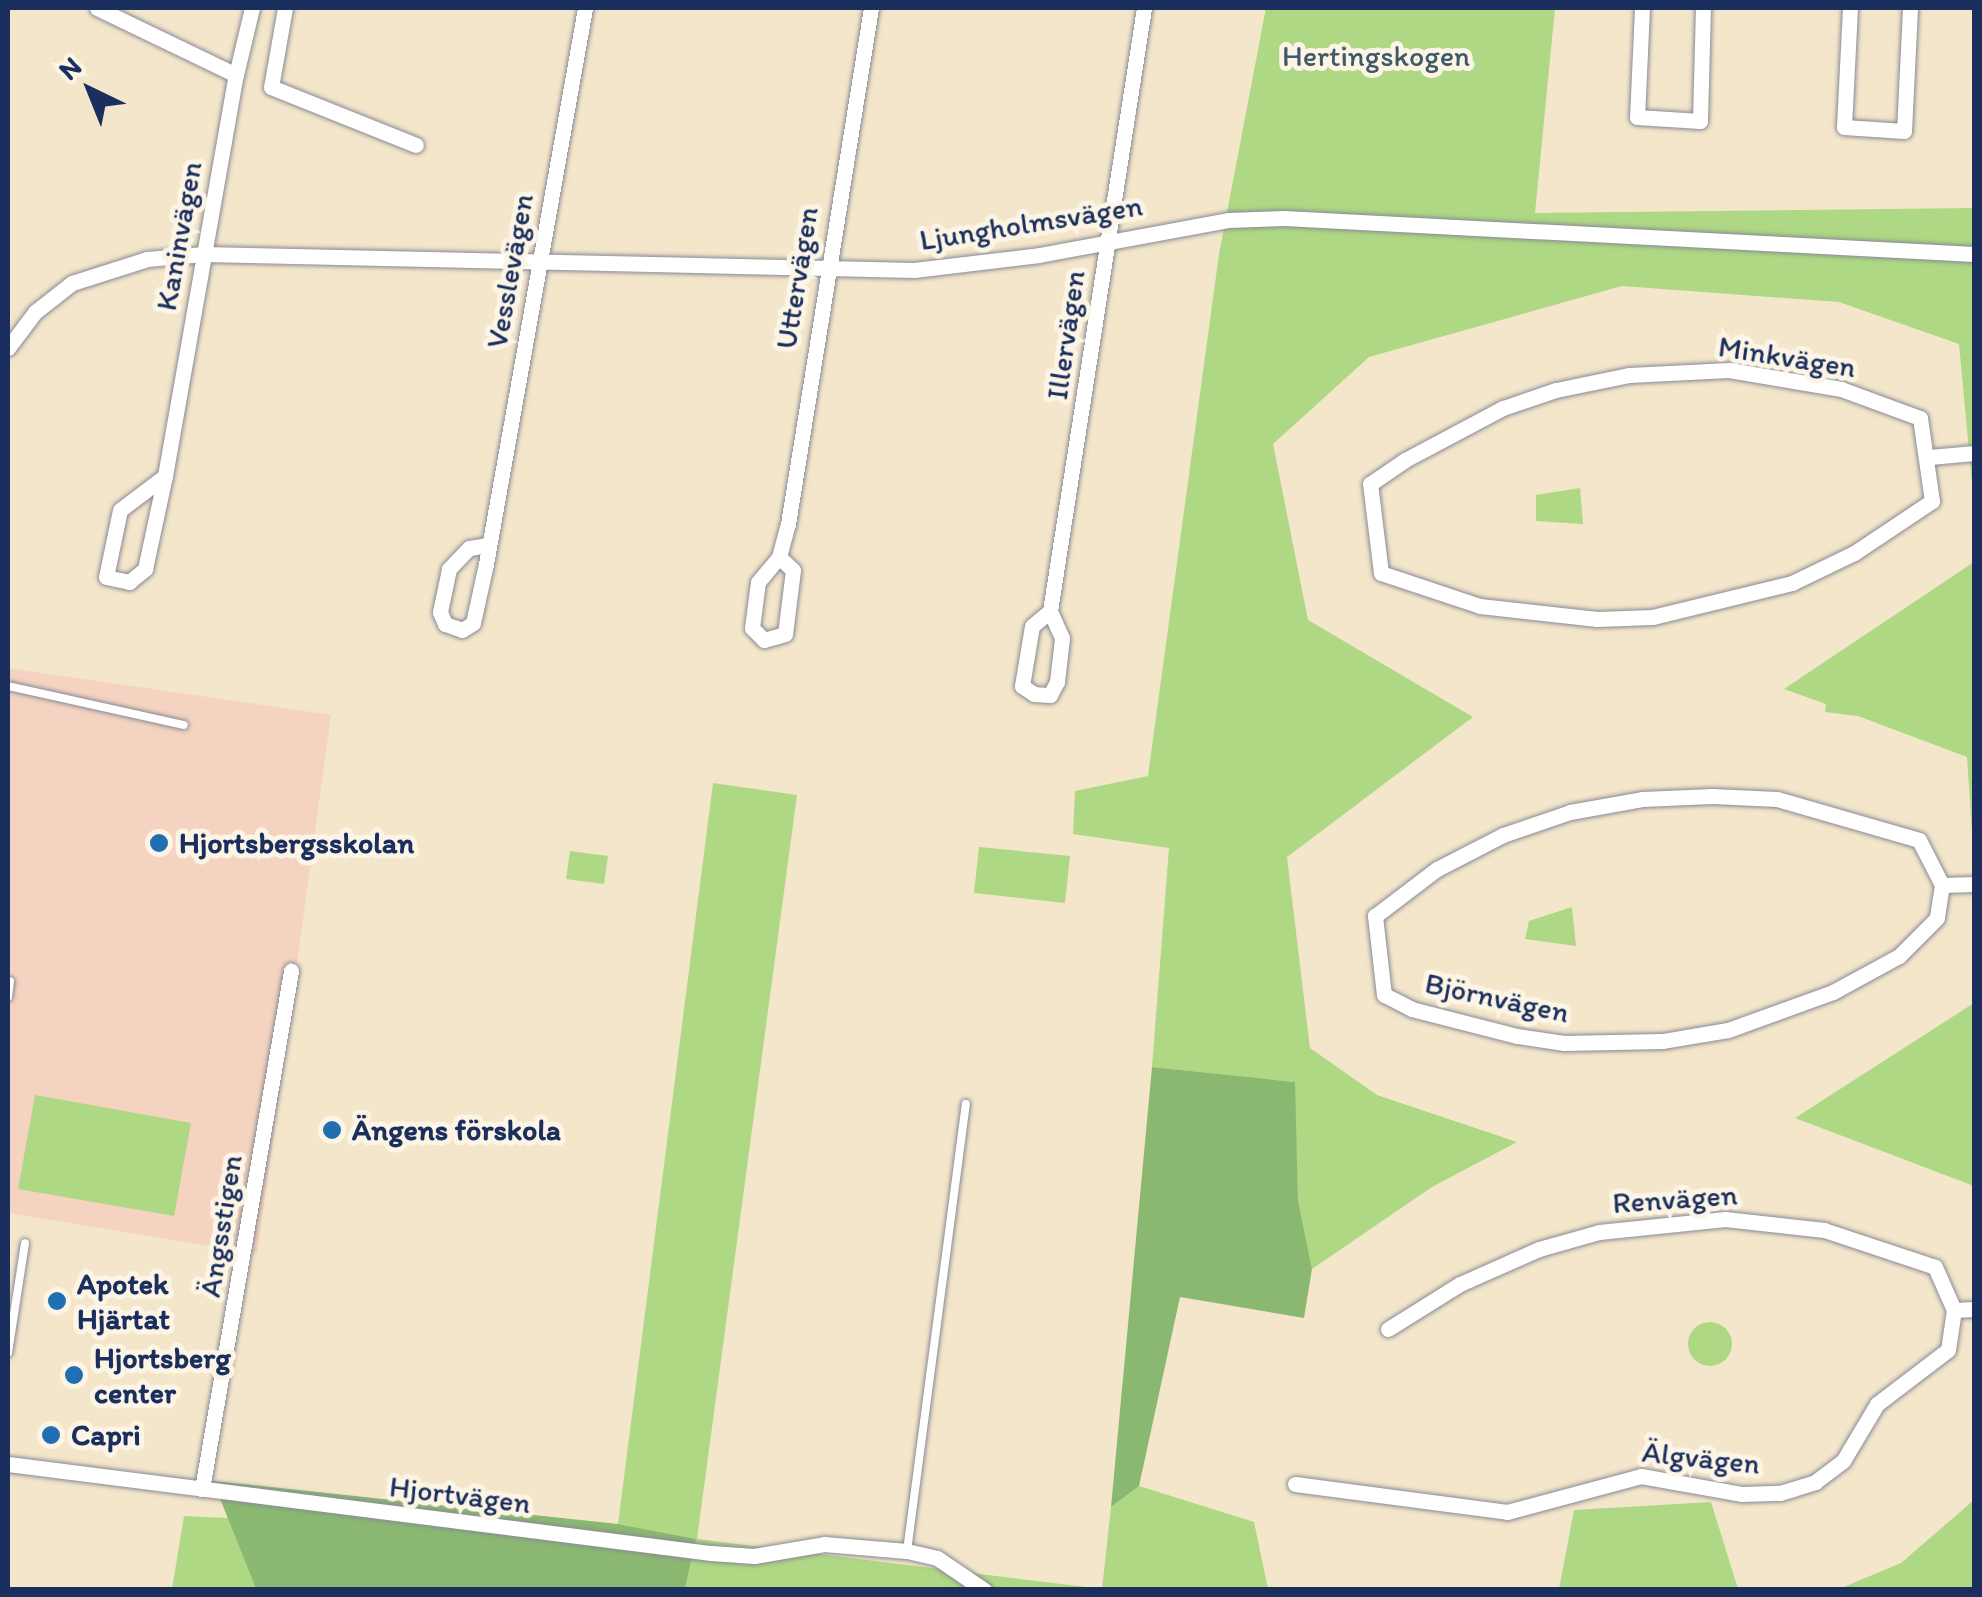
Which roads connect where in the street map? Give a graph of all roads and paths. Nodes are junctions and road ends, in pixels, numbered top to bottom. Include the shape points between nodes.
1 (97, 8) edge
2 (252, 8) edge
3 (285, 8) edge
4 (585, 8) edge
5 (871, 8) edge
6 (1144, 8) edge
7 (1642, 8) edge
8 (1703, 8) edge
9 (1850, 8) edge
10 (1910, 8) edge
11 (236, 74) junction
12 (416, 146) dead end
13 (1107, 241) junction
14 (204, 254) junction
15 (1974, 254) edge
16 (539, 264) junction
17 (826, 272) junction
18 (8, 348) edge
19 (1974, 454) edge
20 (1930, 457) junction
21 (165, 476) junction
22 (488, 545) junction
23 (779, 557) junction
24 (1050, 611) junction
25 (8, 686) edge
26 (184, 726) dead end
27 (1974, 884) edge
28 (1942, 885) junction
29 (292, 972) dead end
30 (10, 981) dead end
31 (8, 997) edge
32 (966, 1104) dead end
33 (26, 1243) dead end
34 (1974, 1309) edge
35 (1954, 1310) junction
36 (1388, 1329) dead end
37 (8, 1353) edge
38 (8, 1464) edge
39 (1295, 1484) dead end
40 (202, 1489) junction
41 (907, 1552) junction
42 (984, 1590) edge

1 - 11 street
2 - 11 street, Kaninvägen
3 - 12 street via 271,87
4 - 16 street, Vesslevägen
5 - 17 street, Uttervägen
6 - 13 street, Illervägen
7 - 8 street via 1637,117 1700,121
9 - 10 street via 1844,127 1904,131
11 - 14 street, Kaninvägen
13 - 15 street, Ljungholmsvägen via 1228,220 1284,218
13 - 17 street, Ljungholmsvägen via 977,265
13 - 24 street, Illervägen
14 - 16 street, Ljungholmsvägen
14 - 18 street, Ljungholmsvägen via 147,258 72,283 34,312
14 - 21 street, Kaninvägen
16 - 17 street, Ljungholmsvägen
16 - 22 street, Vesslevägen
17 - 23 street, Uttervägen
19 - 20 street
20 - 20 street, Minkvägen via 1932,501 1854,553 1744,598 1652,617 1535,615 1427,590 1381,573 1373,528 1370,484 1406,460 1503,408 1629,375 1729,370 1841,389 1920,418
21 - 21 street, Kaninvägen via 120,510 106,577 129,582 145,569
22 - 22 street, Vesslevägen via 473,623 462,630 445,624 440,612 449,569 468,548
23 - 23 street, Uttervägen via 793,570 785,634 764,640 752,628 758,582
24 - 24 street, Illervägen via 1062,638 1057,682 1050,694 1034,694 1022,686 1032,626
25 - 26 lane
27 - 28 street
28 - 28 street, Björnvägen via 1929,933 1899,956 1776,1016 1662,1041 1564,1043 1412,1009 1384,995 1375,916 1380,907 1503,835 1570,812 1642,799 1776,799 1898,829 1929,851
29 - 40 street, Ängsstigen
30 - 31 lane
32 - 41 lane
33 - 37 lane
34 - 35 street
35 - 36 street, Renvägen via 1935,1267 1824,1230 1725,1219 1600,1232 1539,1249 1460,1284
35 - 39 street, Älgvägen via 1948,1350 1877,1404 1843,1462 1816,1482 1780,1494 1641,1476 1507,1512
38 - 40 street, Hjortvägen
40 - 41 street, Hjortvägen via 712,1554 754,1556 824,1544
41 - 42 street, Hjortvägen via 953,1566

